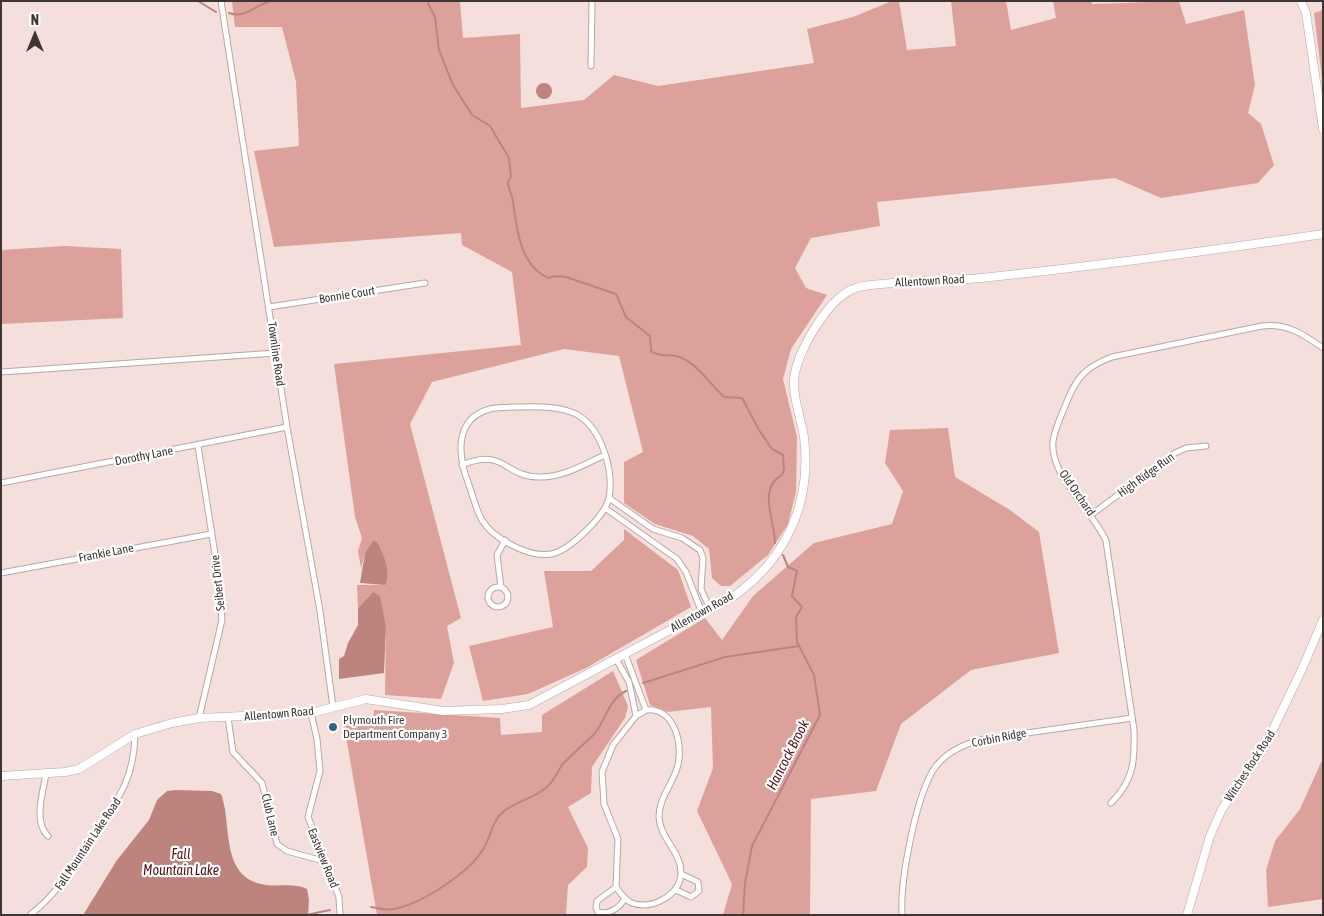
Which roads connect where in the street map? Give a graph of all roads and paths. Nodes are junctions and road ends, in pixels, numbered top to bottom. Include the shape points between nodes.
1 (221, 1) edge
2 (592, 1) edge
3 (1301, 1) edge
4 (591, 66) dead end
5 (1323, 129) edge
6 (1323, 234) edge
7 (425, 283) dead end
8 (269, 307) junction
9 (1323, 348) edge
10 (276, 353) junction
11 (1, 372) edge
12 (287, 427) junction
13 (198, 446) junction
14 (1206, 446) dead end
15 (606, 455) junction
16 (462, 465) junction
17 (1, 483) edge
18 (609, 498) junction
19 (605, 508) junction
20 (1091, 515) junction
21 (211, 534) junction
22 (505, 540) junction
23 (1, 572) edge
24 (501, 587) dead end
25 (710, 609) junction
26 (702, 613) junction
27 (1323, 620) edge
28 (625, 654) junction
29 (616, 659) junction
30 (333, 707) junction
31 (646, 710) junction
32 (311, 712) junction
33 (636, 716) junction
34 (199, 718) junction
35 (228, 718) junction
36 (1132, 718) junction
37 (135, 734) junction
38 (46, 774) junction
39 (1, 776) edge
40 (1111, 803) dead end
41 (48, 836) dead end
42 (323, 861) junction
43 (681, 874) junction
44 (616, 887) junction
45 (676, 890) junction
46 (625, 898) junction
47 (30, 915) edge
48 (340, 915) edge
49 (902, 915) edge
50 (1187, 915) edge

1 - 8 street, Townline Road
2 - 4 street
3 - 5 street via 1306,13
6 - 25 street, Allentown Road via 1030,273 902,282 853,289 838,300 819,323 796,369 794,390 805,458 802,492 794,525 778,551 756,576 734,596
7 - 8 street, Bonnie Court
8 - 10 street, Townline Road
9 - 20 street, Old Orchard via 1296,330 1274,324 1152,347 1093,364 1072,387 1053,443 1061,474
10 - 11 street
10 - 12 street, Townline Road
12 - 13 street, Dorothy Lane
12 - 30 street, Townline Road via 320,610
13 - 17 street, Dorothy Lane
13 - 21 street, Seibert Drive
14 - 20 street, High Ridge Run via 1186,448 1173,454
15 - 16 street via 555,475 539,477 487,458
15 - 16 street via 596,433 577,415 558,408 513,407 490,409 468,424 461,442
15 - 18 street
16 - 22 street via 483,522
18 - 19 street
18 - 25 street via 646,526 682,538 700,550 703,558 701,589
19 - 22 street via 574,543 553,554 525,553
19 - 26 street via 677,559 686,572
20 - 36 street, Old Orchard via 1106,541
21 - 23 street, Frankie Lane
21 - 34 street, Seibert Drive via 222,620
22 - 24 street via 496,555
25 - 26 street, Allentown Road
26 - 28 street, Allentown Road
27 - 50 street, Witches Rock Road via 1265,746 1222,809 1210,836
28 - 29 street, Allentown Road
28 - 31 street
29 - 30 street, Allentown Road via 528,705 443,711 366,699
29 - 33 street via 629,682
30 - 32 street, Allentown Road
31 - 33 street
31 - 43 street via 658,711 669,717 678,742 677,771 664,794 659,818 664,836 679,862
32 - 35 street, Allentown Road
32 - 42 street, Eastview Road via 320,771 308,818
33 - 44 street via 613,744 602,772 604,804 618,839
34 - 35 street, Allentown Road
34 - 37 street, Allentown Road via 172,722
35 - 42 street, Club Lane via 233,752 262,783 276,844 287,852
36 - 40 street, Old Orchard via 1135,755 1132,772 1123,791
36 - 49 street, Corbin Ridge via 985,739 953,750 928,778 905,868
37 - 38 street, Allentown Road via 88,765
37 - 47 street, Fall Mountain Lake Road via 135,752 126,786 115,806 50,900
38 - 39 street, Allentown Road
38 - 41 street via 40,820
42 - 48 street, Eastview Road via 338,896
43 - 45 street
43 - 45 street via 698,882 699,891 691,897
44 - 46 street
44 - 46 street via 597,901 598,912 614,909
45 - 46 street via 657,902 644,905

